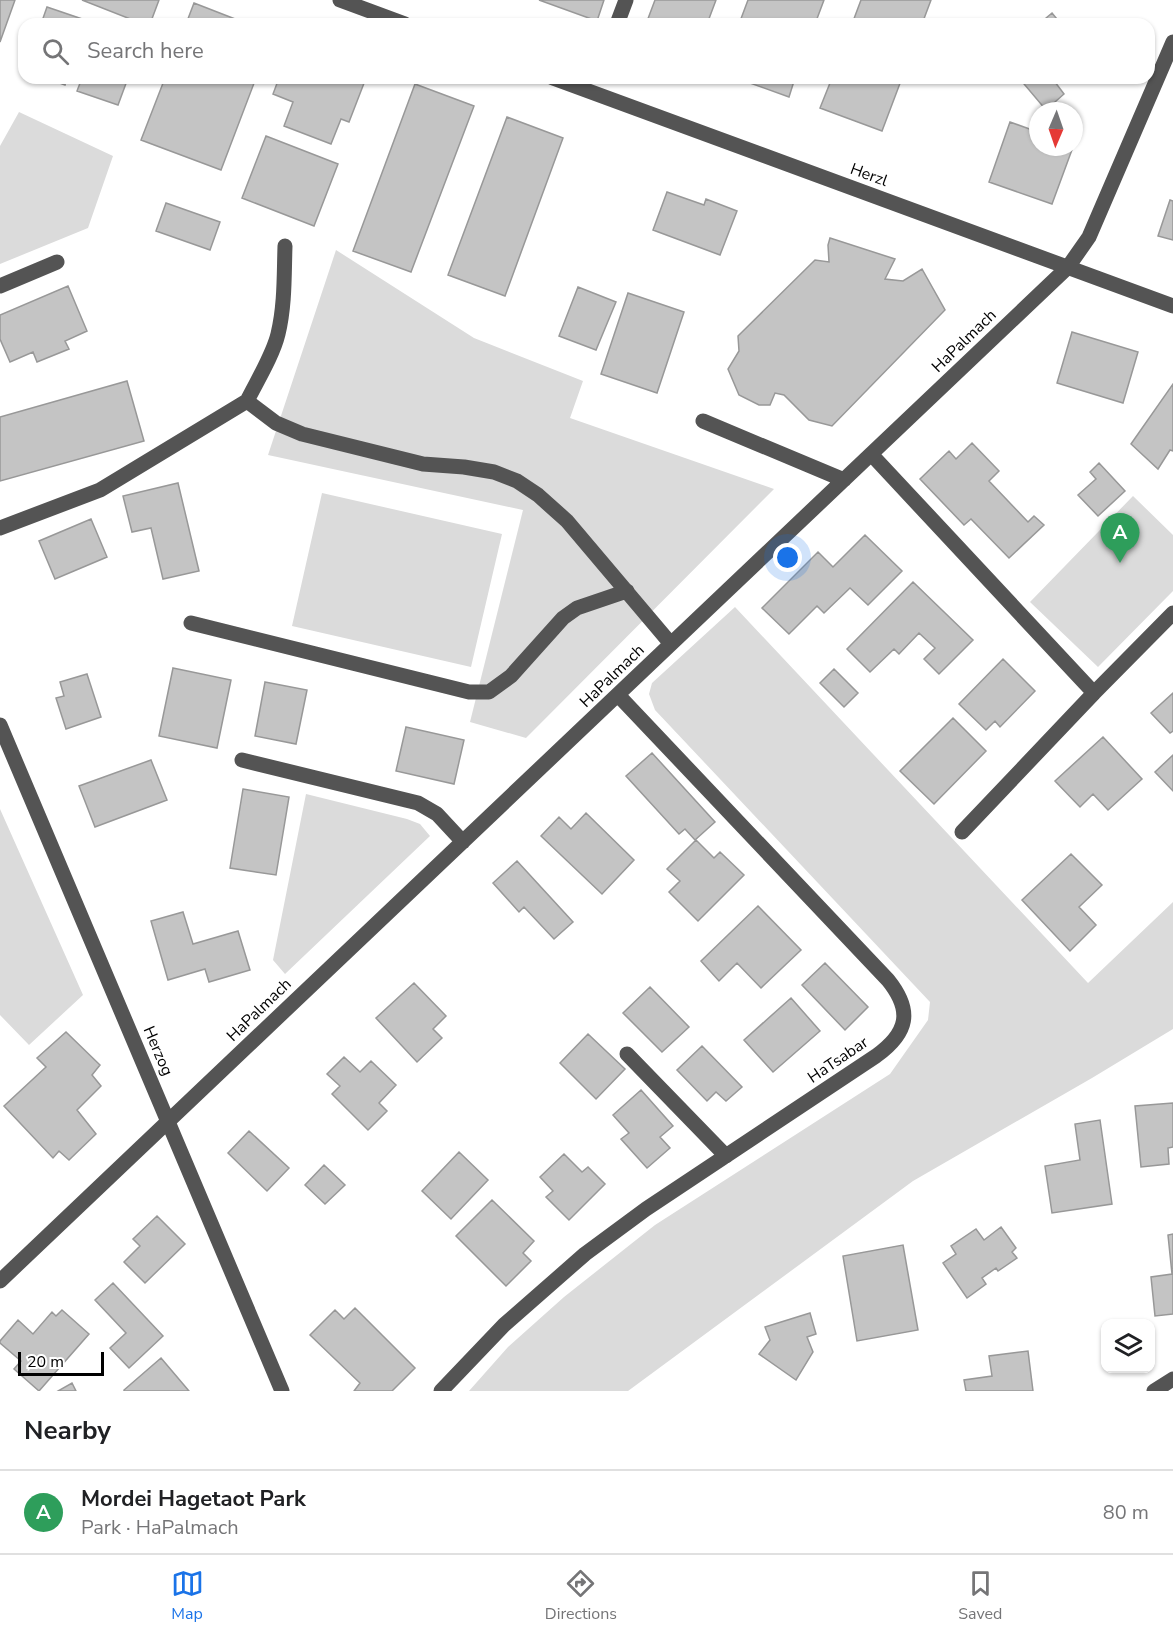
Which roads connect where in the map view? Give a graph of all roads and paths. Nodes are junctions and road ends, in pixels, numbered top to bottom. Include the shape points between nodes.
1 (340, 0) edge
2 (626, 0) edge
3 (389, 18) edge
4 (619, 18) edge
5 (1171, 52) edge
6 (569, 84) edge
7 (597, 84) edge
8 (594, 93) junction
9 (285, 246) dead end
10 (57, 262) dead end
11 (1068, 267) junction
12 (0, 285) edge
13 (1173, 306) edge
14 (247, 401) junction
15 (703, 421) dead end
16 (871, 454) junction
17 (844, 480) junction
18 (0, 528) edge
19 (627, 591) junction
20 (1173, 613) edge
21 (191, 623) dead end
22 (671, 644) junction
23 (1094, 693) junction
24 (618, 695) junction
25 (0, 725) edge
26 (242, 759) dead end
27 (962, 832) dead end
28 (462, 842) junction
29 (627, 1054) dead end
30 (168, 1122) junction
31 (726, 1156) junction
32 (0, 1281) edge
33 (1173, 1379) edge
34 (282, 1391) edge
35 (441, 1391) edge
36 (1154, 1391) edge

1 - 3 street
2 - 4 street
5 - 11 street, HaPalmach via 1089,237
6 - 8 street, Herzl
7 - 8 street
8 - 11 street, Herzl
9 - 14 street via 278,336
10 - 12 street
11 - 13 street, Herzl
11 - 16 street, HaPalmach
14 - 18 street via 100,490
14 - 19 street via 276,423 302,434 423,464 494,472 517,481 567,521
15 - 17 street
16 - 17 street, HaPalmach
16 - 23 street
17 - 22 street, HaPalmach
19 - 21 street via 577,608 563,618 511,676 489,692 469,692
19 - 22 street
20 - 23 street
22 - 24 street, HaPalmach
23 - 27 street
24 - 28 street, HaPalmach
24 - 31 street, HaTsabar via 888,980 904,1008 900,1031 884,1050
25 - 30 street, Herzog
26 - 28 street via 418,803 437,814
28 - 30 street, HaPalmach
29 - 31 street
30 - 32 street, HaPalmach
30 - 34 street, Herzog
31 - 35 street, HaTsabar via 556,1277
33 - 36 street

